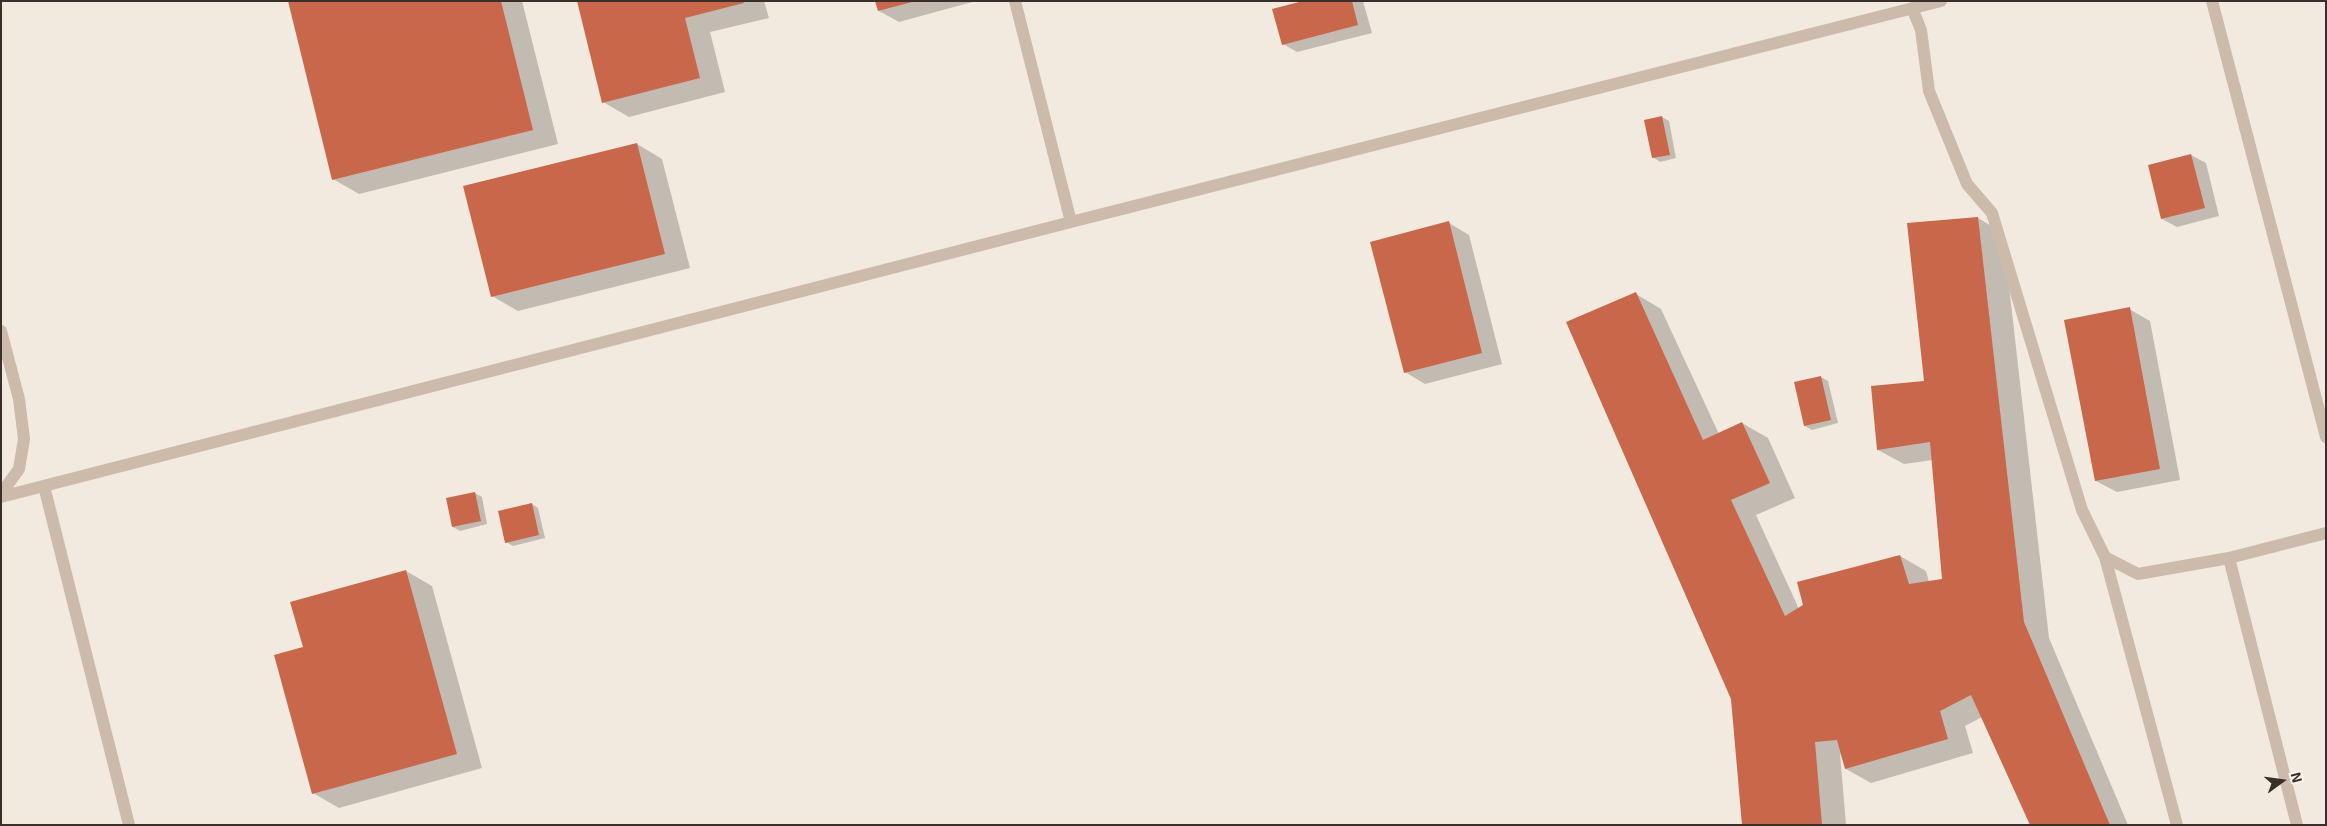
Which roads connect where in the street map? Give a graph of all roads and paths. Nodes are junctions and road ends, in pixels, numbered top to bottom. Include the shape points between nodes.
1 (1015, 1) edge
2 (1941, 1) edge
3 (2212, 1) edge
4 (1912, 8) junction
5 (1072, 222) junction
6 (1, 331) edge
7 (2326, 437) edge
8 (44, 486) junction
9 (1, 495) edge
10 (2326, 533) edge
11 (2105, 557) junction
12 (2229, 558) junction
13 (129, 825) edge
14 (2177, 825) edge
15 (2297, 825) edge

1 - 5 lane
2 - 4 lane
3 - 7 lane
4 - 5 lane
4 - 11 lane via 1921,30 1929,91 1967,184 1992,213 2082,510
5 - 8 lane
6 - 9 lane via 19,399 24,439 19,469
8 - 9 lane
8 - 13 lane
10 - 12 lane
11 - 12 lane via 2138,574
11 - 14 lane
12 - 15 lane

